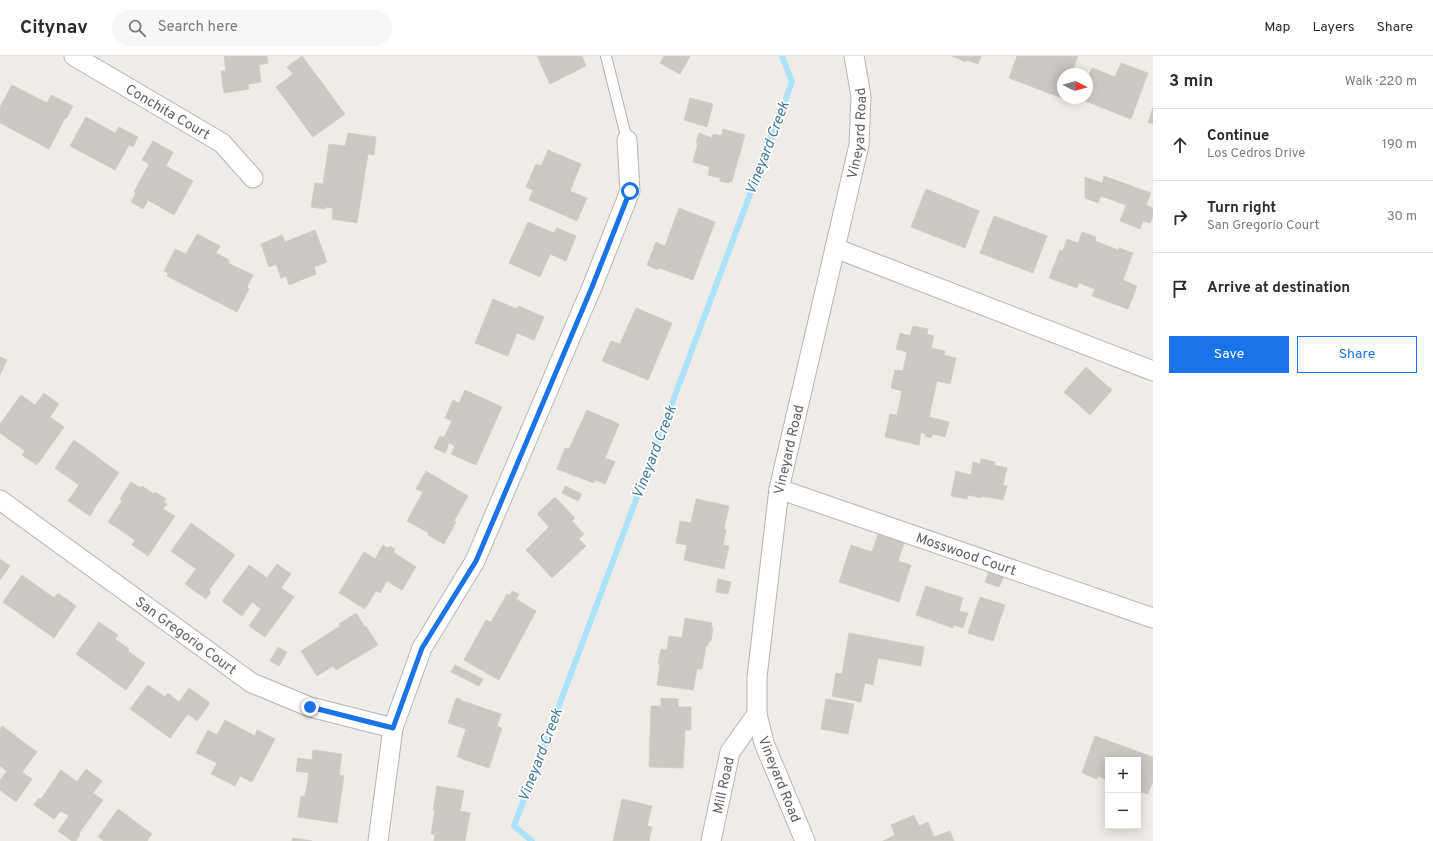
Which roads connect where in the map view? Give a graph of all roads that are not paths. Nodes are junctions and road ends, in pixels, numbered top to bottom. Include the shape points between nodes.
1 (74, 56) edge
2 (606, 56) edge
3 (854, 56) edge
4 (627, 140) joint
5 (253, 178) dead end
6 (835, 248) junction
7 (1153, 371) edge
8 (779, 489) junction
9 (0, 500) edge
10 (1153, 618) edge
11 (757, 714) junction
12 (393, 728) junction
13 (378, 841) edge
14 (711, 841) edge
15 (805, 841) edge

1 - 5 street, Conchita Court via 222,143
2 - 4 lane
3 - 6 street, Vineyard Road via 861,96 859,145
4 - 12 street via 630,191 595,280 476,561 422,648
6 - 7 street
6 - 8 street, Vineyard Road
8 - 10 street, Mosswood Court
8 - 11 street, Vineyard Road via 757,678
9 - 12 street, San Gregorio Court via 252,683 310,707
11 - 14 street, Mill Road via 730,752
11 - 15 street, Vineyard Road via 764,744
12 - 13 street

